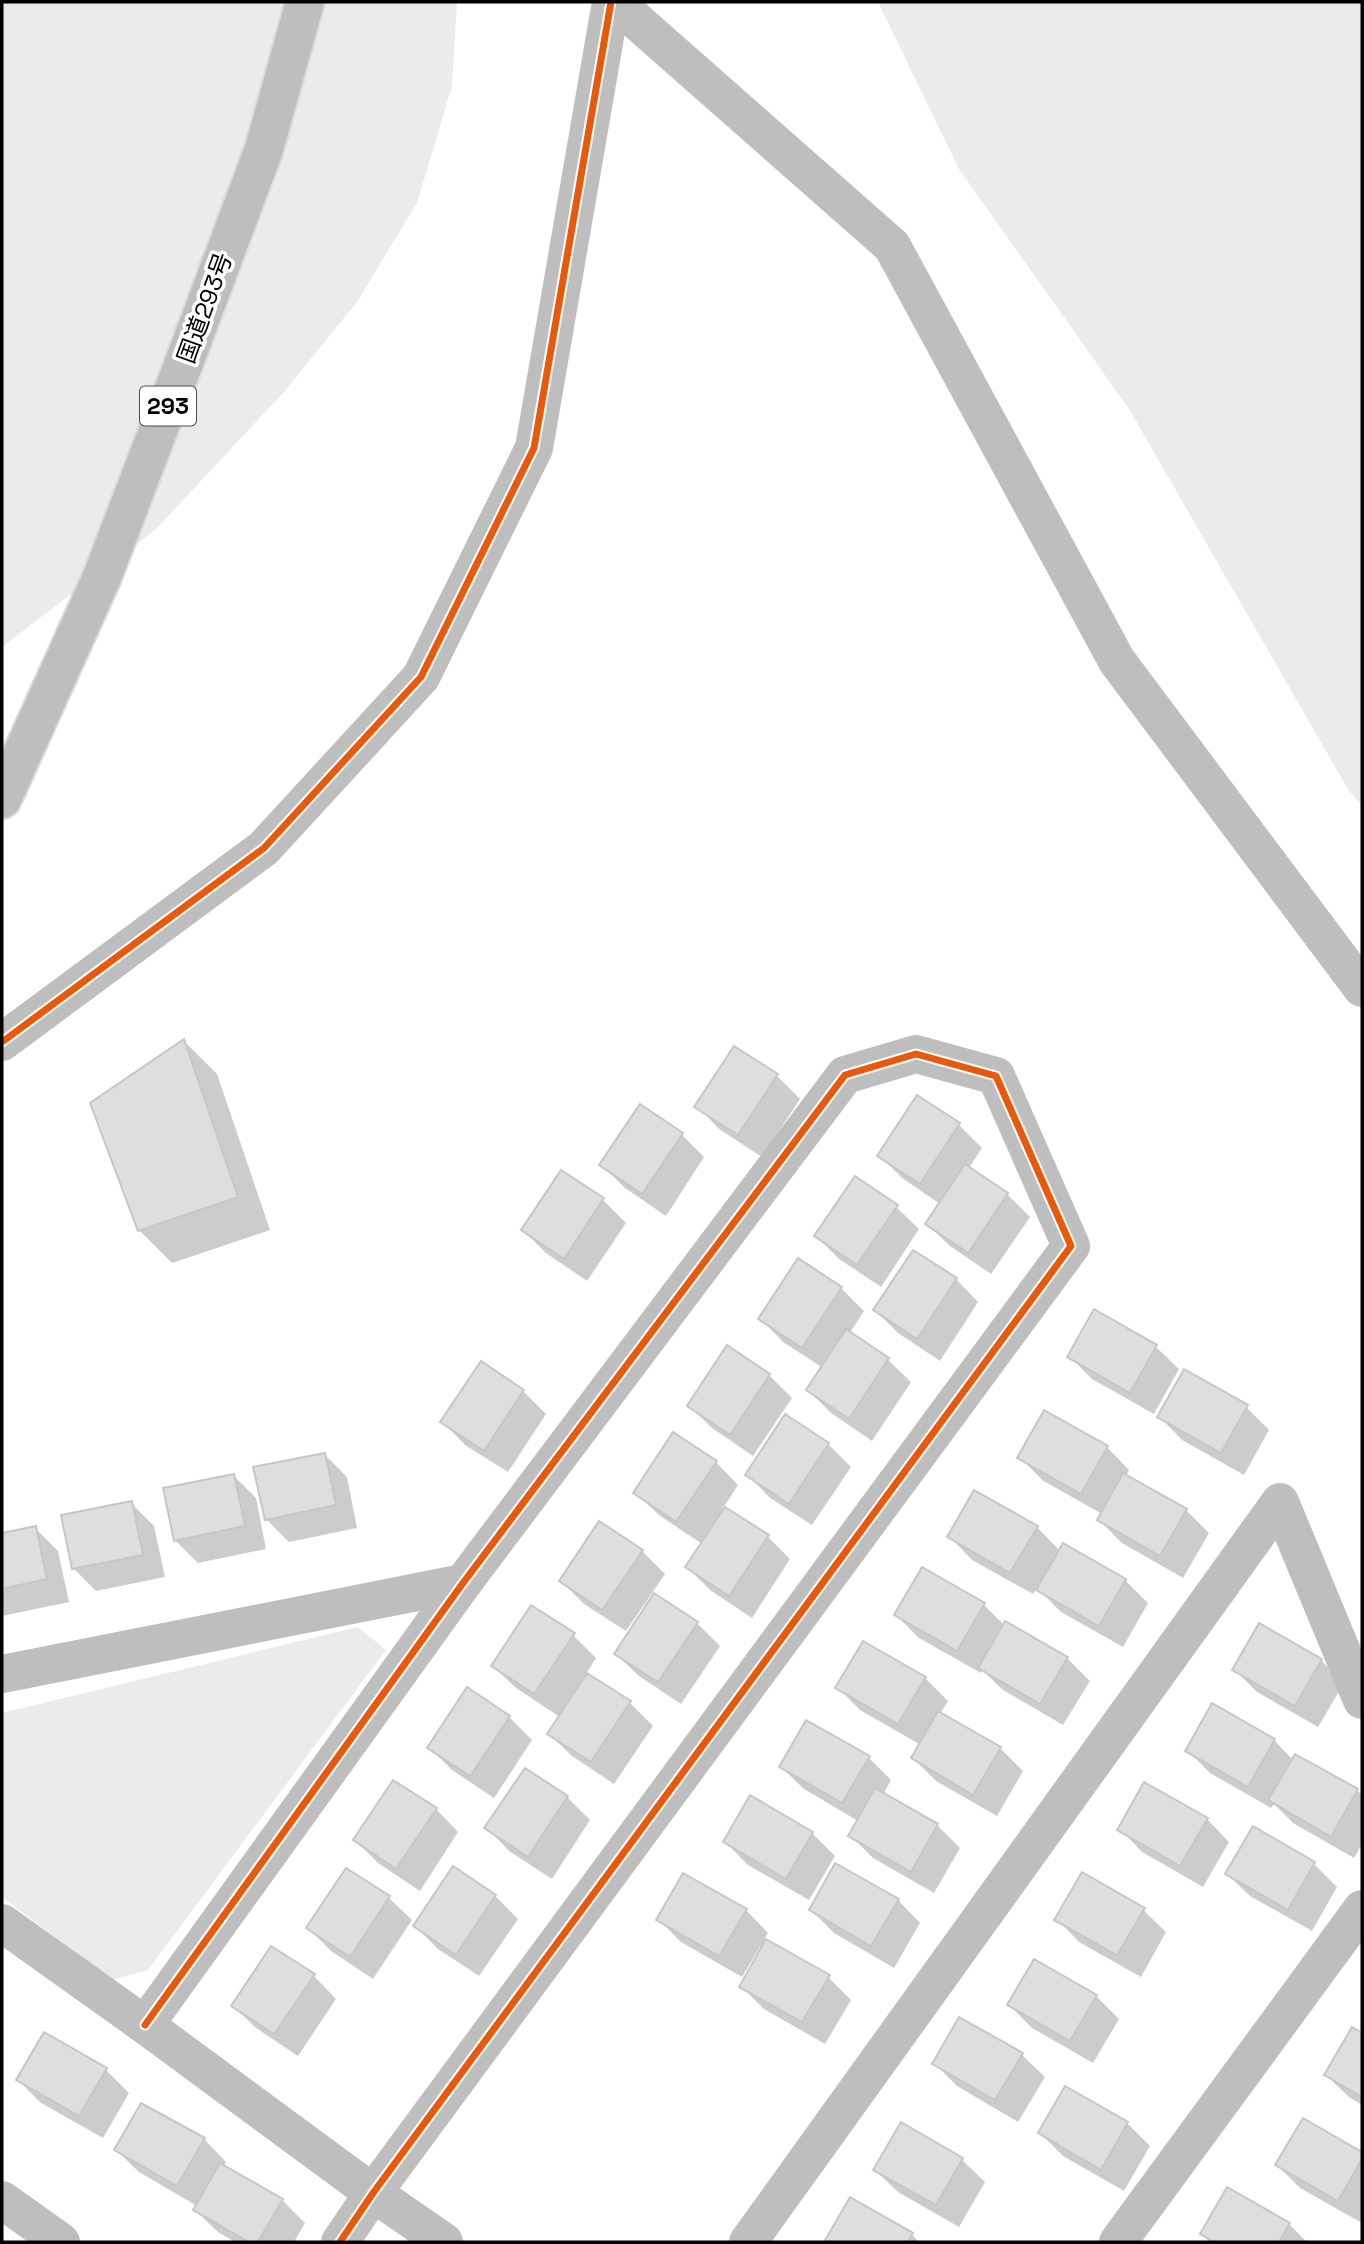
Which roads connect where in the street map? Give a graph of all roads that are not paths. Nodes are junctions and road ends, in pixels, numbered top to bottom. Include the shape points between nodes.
1 (305, 2) edge
2 (613, 2) edge
3 (2, 799) edge
4 (1362, 988) edge
5 (2, 1042) edge
6 (463, 1583) junction
7 (2, 1674) edge
8 (1362, 1700) edge
9 (1362, 1909) edge
10 (2, 1923) edge
11 (145, 2025) junction
12 (373, 2193) junction
13 (2, 2200) edge
14 (61, 2242) edge
15 (340, 2242) edge
16 (444, 2242) edge
17 (748, 2242) edge
18 (1118, 2242) edge

1 - 3 main road, 国道293号 / 293 via 264,149 182,368 102,577
2 - 4 main road via 892,246 1117,661
2 - 5 main road via 534,448 421,677 264,848
6 - 7 main road
6 - 11 main road
6 - 12 main road via 845,1075 916,1054 996,1076 1071,1246
8 - 17 main road via 1280,1502
9 - 18 main road
10 - 11 main road
11 - 12 main road
12 - 15 main road
12 - 16 main road
13 - 14 main road

